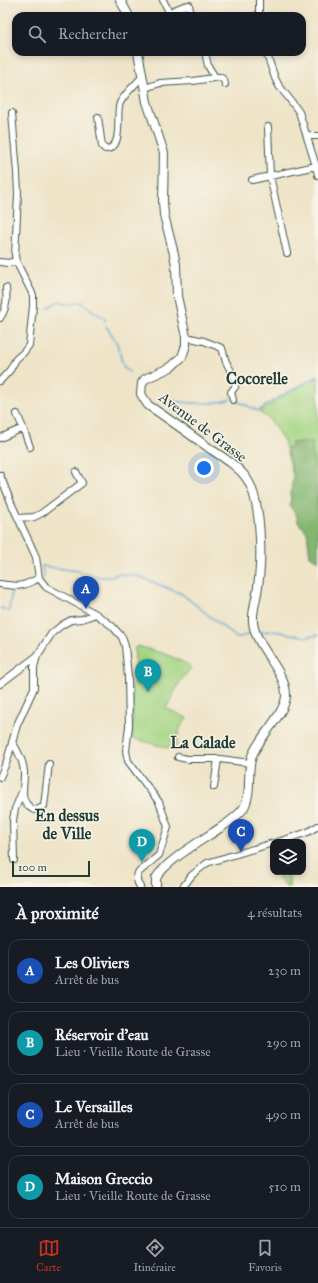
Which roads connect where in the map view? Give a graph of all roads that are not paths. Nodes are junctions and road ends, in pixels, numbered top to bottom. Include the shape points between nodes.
1 (120, 0) edge
2 (163, 0) edge
3 (259, 0) edge
4 (127, 12) edge
5 (169, 12) edge
6 (169, 12) edge
7 (190, 12) edge
8 (259, 12) edge
9 (139, 56) edge
10 (206, 56) edge
11 (267, 56) edge
12 (143, 76) junction
13 (215, 77) junction
14 (225, 84) dead end
15 (145, 88) junction
16 (12, 113) dead end
17 (98, 117) dead end
18 (268, 127) dead end
19 (307, 136) junction
20 (318, 136) edge
21 (317, 167) edge
22 (318, 175) edge
23 (270, 176) junction
24 (252, 180) dead end
25 (287, 253) dead end
26 (16, 261) junction
27 (0, 262) edge
28 (6, 288) dead end
29 (0, 318) edge
30 (186, 336) junction
31 (0, 381) edge
32 (232, 398) dead end
33 (17, 414) dead end
34 (23, 428) junction
35 (0, 438) edge
36 (30, 447) dead end
37 (76, 472) dead end
38 (0, 475) edge
39 (18, 518) junction
40 (39, 578) junction
41 (0, 584) edge
42 (96, 614) junction
43 (37, 656) junction
44 (0, 684) edge
45 (12, 742) junction
46 (178, 757) dead end
47 (218, 759) junction
48 (250, 763) junction
49 (49, 764) dead end
50 (0, 777) edge
51 (214, 787) dead end
52 (24, 789) junction
53 (318, 826) edge
54 (287, 839) edge
55 (270, 844) edge
56 (14, 860) dead end
57 (186, 881) junction
58 (140, 887) edge
59 (156, 887) edge
60 (183, 887) edge
61 (191, 887) edge

1 - 4 main road
2 - 5 street
3 - 8 street
6 - 7 street via 189,5
9 - 12 main road, Avenue de Grasse
10 - 13 street via 208,66
11 - 19 street via 277,82 298,112
12 - 15 main road, Avenue de Grasse
12 - 17 street via 120,103 117,137 109,149 102,146
13 - 14 street via 220,77
13 - 15 street via 160,83
15 - 30 main road, Avenue de Grasse via 164,153 164,215 176,265 177,296
16 - 26 street via 17,173
18 - 23 street
19 - 20 street
19 - 21 street
21 - 22 street
21 - 23 street
23 - 24 street
23 - 25 street
26 - 27 street
26 - 31 street via 33,295 29,345
28 - 29 street via 7,301
30 - 32 street via 222,348 236,380 231,392
30 - 48 main road, Avenue de Grasse via 182,357 171,368 145,379 140,394 148,405 228,461 250,485 254,496 260,567 253,624 258,638 281,678 286,696 280,711 260,740
33 - 34 street
34 - 35 street
34 - 36 street
37 - 39 street via 82,483 42,514
38 - 39 street
39 - 40 street via 36,557
40 - 41 street via 18,587
40 - 42 street via 46,587
42 - 43 street via 62,625 52,634
42 - 58 street via 122,637 128,677 128,761 159,802 168,827 159,855 138,873
43 - 44 street
43 - 45 street via 34,688
45 - 50 street
45 - 52 street via 22,762
46 - 47 street
47 - 48 street
47 - 51 street
48 - 59 main road, Avenue de Grasse via 248,796 242,810 165,867 156,878
49 - 52 street via 44,806 34,810 29,807 23,797
52 - 56 street via 13,820
53 - 54 street
55 - 57 street via 207,863
57 - 60 street
57 - 61 street

